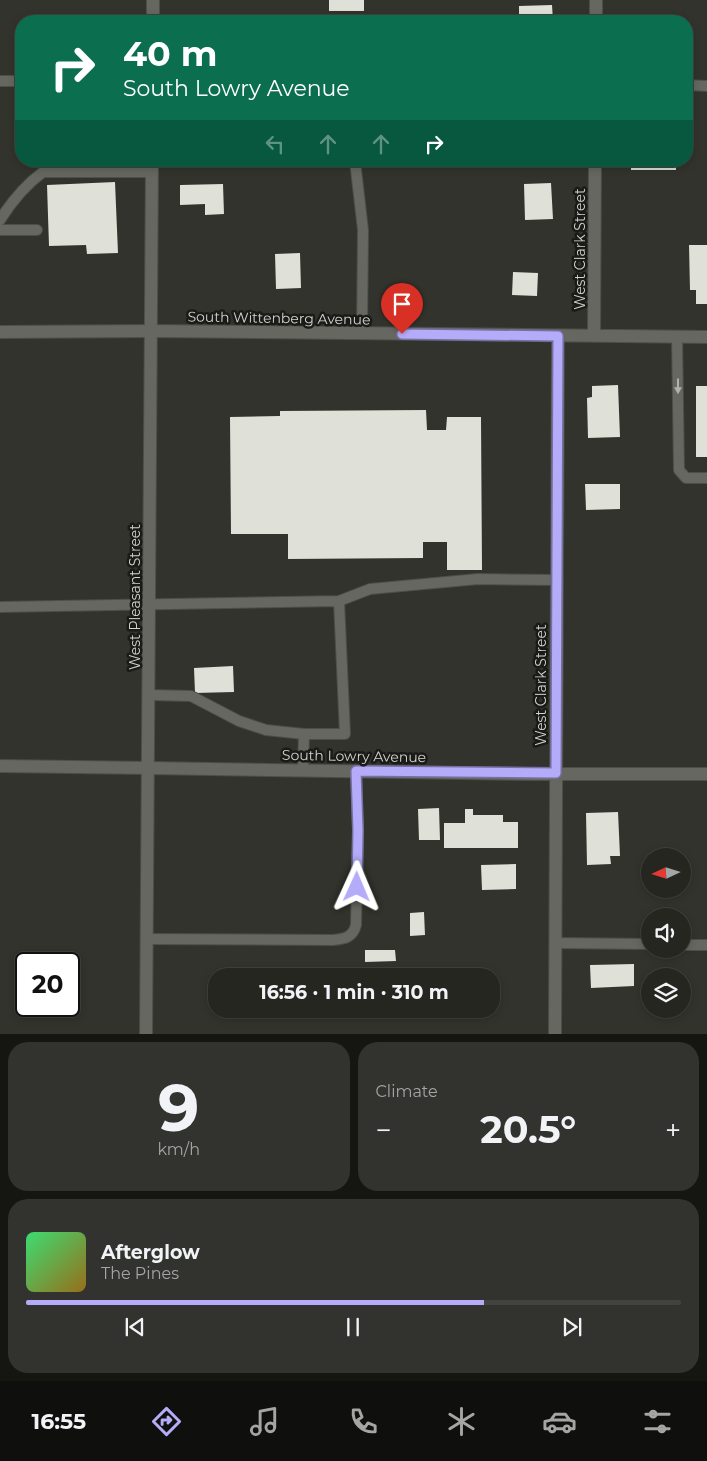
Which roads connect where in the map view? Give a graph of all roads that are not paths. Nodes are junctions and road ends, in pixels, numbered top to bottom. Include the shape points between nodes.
1 (153, 0) edge
2 (596, 0) edge
3 (153, 15) edge
4 (596, 15) edge
5 (0, 81) edge
6 (15, 81) edge
7 (693, 86) edge
8 (707, 86) edge
9 (134, 167) edge
10 (152, 167) edge
11 (356, 167) edge
12 (595, 167) edge
13 (0, 220) edge
14 (0, 230) edge
15 (37, 230) dead end
16 (152, 331) junction
17 (0, 332) edge
18 (362, 334) junction
19 (558, 336) junction
20 (594, 336) junction
21 (678, 337) junction
22 (707, 338) edge
23 (707, 478) edge
24 (557, 580) junction
25 (339, 601) junction
26 (150, 604) junction
27 (0, 607) edge
28 (149, 695) junction
29 (304, 734) junction
30 (0, 766) edge
31 (148, 768) junction
32 (303, 770) junction
33 (356, 771) junction
34 (556, 773) junction
35 (707, 774) edge
36 (147, 939) junction
37 (555, 943) junction
38 (641, 944) edge
39 (691, 945) edge
40 (707, 945) edge
41 (146, 1034) edge
42 (555, 1034) edge

1 - 3 street
2 - 4 street
5 - 6 lane
7 - 8 lane
9 - 13 lane via 43,172 14,198
10 - 16 street, West Pleasant Street
11 - 18 lane via 363,230
12 - 20 street, West Clark Street
14 - 15 lane
16 - 17 street, South Wittenberg Avenue
16 - 18 street, South Wittenberg Avenue
16 - 26 street, West Pleasant Street
18 - 19 street, South Wittenberg Avenue
19 - 20 street, South Wittenberg Avenue
19 - 24 street, West Clark Street
20 - 21 street, South Wittenberg Avenue
21 - 22 street, South Wittenberg Avenue
21 -> 23 lane via 679,470 686,478
24 - 25 lane via 468,580 370,589
24 - 34 street, West Clark Street
25 - 26 lane
25 - 29 lane via 345,734
26 - 27 lane
26 - 28 street, West Pleasant Street
28 - 29 lane via 191,696 239,721 266,730
28 - 31 street, West Pleasant Street
29 - 32 lane
30 - 31 street, South Lowry Avenue
31 - 32 street, South Lowry Avenue
31 - 36 street, West Pleasant Street
32 - 33 street, South Lowry Avenue
33 - 34 street, South Lowry Avenue
33 - 36 lane via 356,925 351,936 333,940
34 - 35 street, South Lowry Avenue
34 - 37 street, West Clark Street
36 - 41 street, West Pleasant Street
37 - 38 lane
37 - 42 street, West Clark Street
39 - 40 lane

